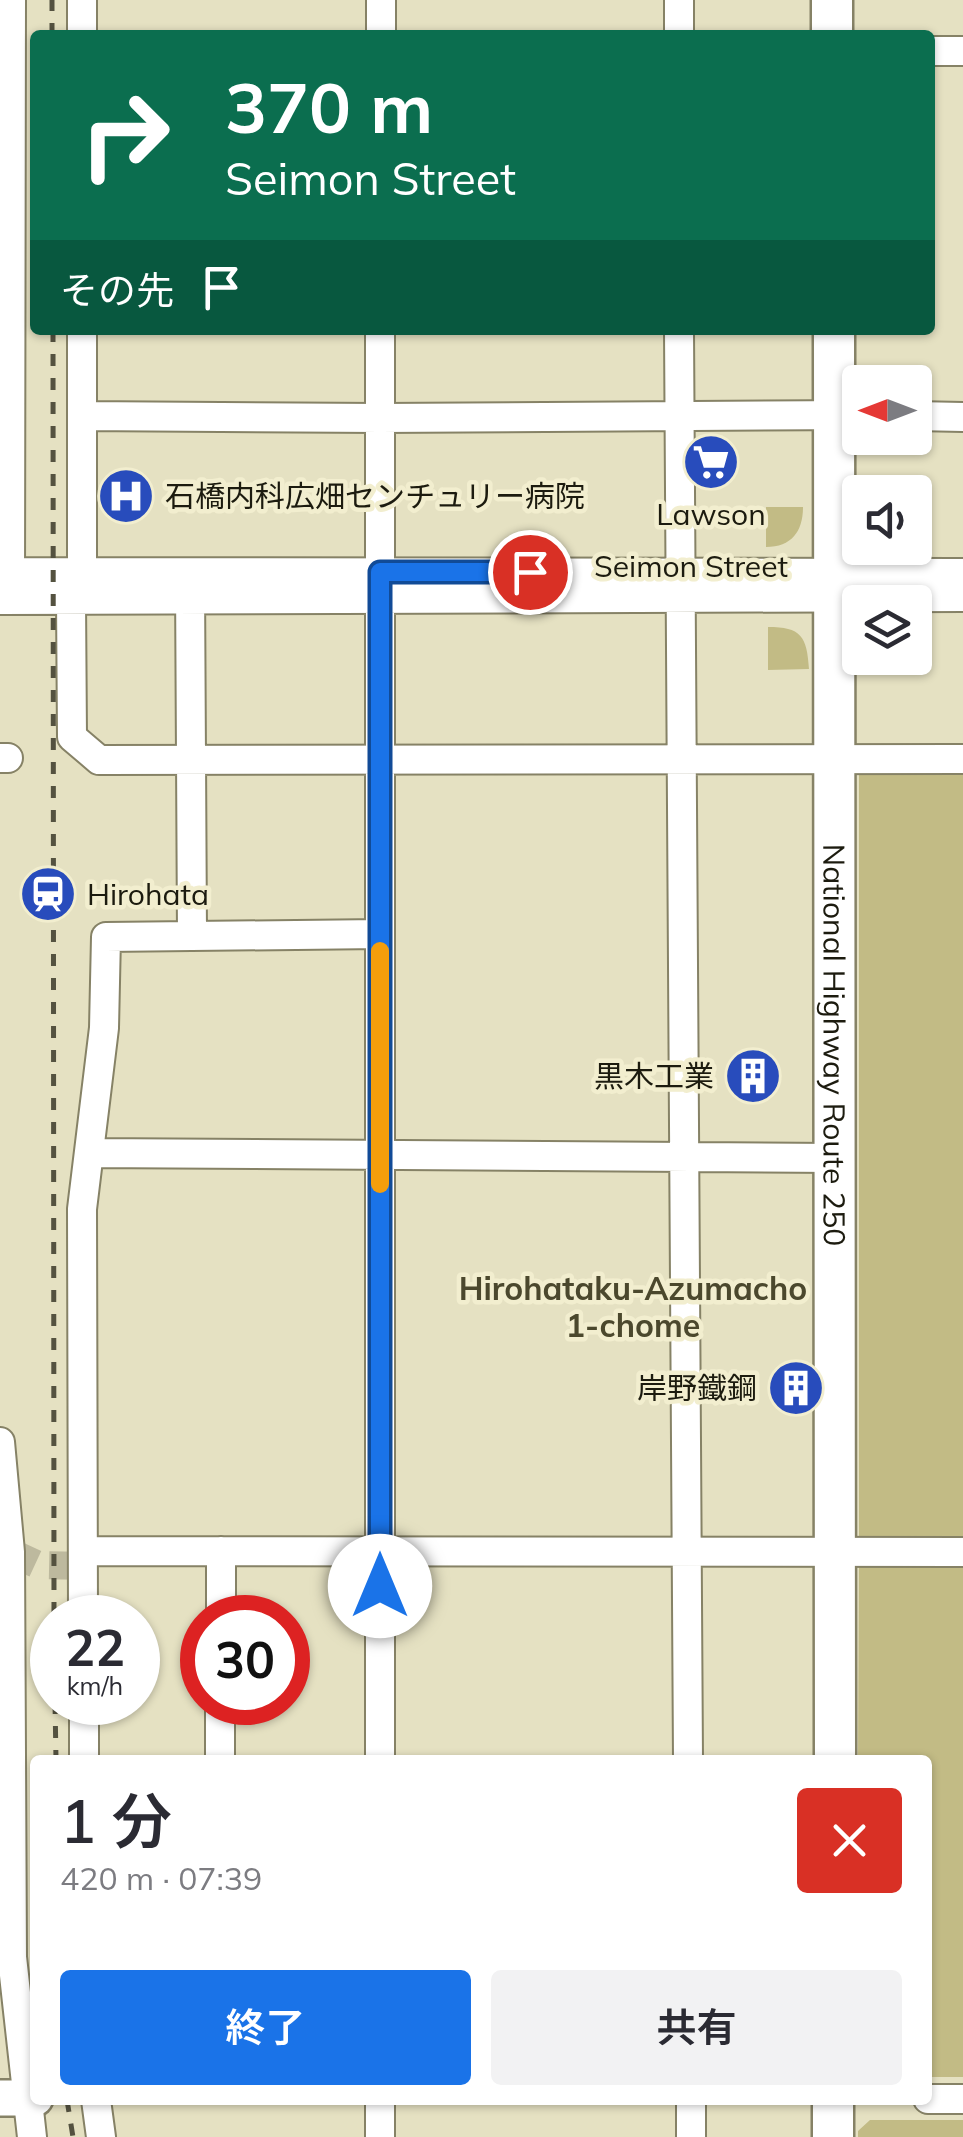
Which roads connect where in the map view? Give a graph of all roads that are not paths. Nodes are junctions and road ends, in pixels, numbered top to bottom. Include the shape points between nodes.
1 (11, 0) edge
2 (82, 0) edge
3 (381, 0) edge
4 (679, 0) edge
5 (832, 0) edge
6 (82, 30) edge
7 (381, 30) edge
8 (679, 30) edge
9 (832, 30) edge
10 (935, 51) edge
11 (963, 51) edge
12 (15, 54) edge
13 (82, 335) edge
14 (380, 335) edge
15 (679, 335) edge
16 (835, 335) edge
17 (842, 382) edge
18 (5, 415) edge
19 (842, 415) edge
20 (82, 416) junction
21 (679, 416) junction
22 (932, 416) edge
23 (963, 417) edge
24 (380, 418) junction
25 (844, 455) edge
26 (963, 573) edge
27 (834, 585) junction
28 (5, 586) edge
29 (190, 586) junction
30 (380, 586) junction
31 (679, 586) junction
32 (78, 590) junction
33 (963, 597) edge
34 (680, 758) junction
35 (380, 759) junction
36 (191, 760) junction
37 (835, 760) junction
38 (963, 760) edge
39 (192, 934) junction
40 (380, 934) junction
41 (90, 1153) junction
42 (380, 1155) junction
43 (684, 1158) junction
44 (835, 1158) junction
45 (0, 1442) edge
46 (83, 1551) junction
47 (221, 1551) junction
48 (380, 1551) junction
49 (686, 1551) junction
50 (5, 1552) edge
51 (834, 1552) junction
52 (963, 1552) edge
53 (84, 1595) edge
54 (221, 1595) edge
55 (84, 1725) edge
56 (220, 1725) edge
57 (84, 1755) edge
58 (220, 1755) edge
59 (380, 1755) edge
60 (688, 1755) edge
61 (835, 1755) edge
62 (6, 1822) edge
63 (6, 1957) edge
64 (20, 2098) edge
65 (932, 2099) edge
66 (963, 2099) edge
67 (97, 2105) edge
68 (380, 2105) edge
69 (690, 2105) edge
70 (834, 2105) edge
71 (32, 2137) edge
72 (101, 2137) edge
73 (380, 2137) edge
74 (691, 2137) edge
75 (833, 2137) edge

1 - 12 street
2 - 6 street
3 - 7 street
4 - 8 street
5 - 9 highway
10 - 11 street
12 - 18 street
13 - 20 street
14 - 24 street
15 - 21 street
16 - 17 highway, National Highway Route 250
18 - 28 street
19 - 21 street
20 - 24 street
20 - 32 street
21 - 24 street
21 - 31 street
22 - 23 street
24 - 30 street
25 - 27 highway, National Highway Route 250
26 - 27 street, Seimon Street
27 - 31 street, Seimon Street
27 - 33 street, Seimon Street
27 - 37 highway, National Highway Route 250
28 - 32 street, Seimon Street
29 - 30 street, Seimon Street
29 - 32 street, Seimon Street
29 - 36 street
30 - 31 street, Seimon Street
30 - 35 street
31 - 34 street
32 - 36 street via 72,738 99,760
34 - 35 street
34 - 37 street
34 - 43 street
35 - 36 street
35 - 40 street
36 - 39 street
37 - 38 street
37 - 44 highway, National Highway Route 250
39 - 40 street
39 - 41 street via 106,938
40 - 42 street
41 - 42 street
41 - 46 street via 82,1210
42 - 43 street
42 - 48 street
43 - 44 street
43 - 49 street
44 - 51 highway, National Highway Route 250
45 - 50 street
46 - 47 street
46 - 53 street
47 - 48 street
47 - 54 street
48 - 49 street
48 - 59 street
49 - 51 street
49 - 60 street
50 - 62 street
51 - 52 street
51 - 61 highway, National Highway Route 250
55 - 57 street
56 - 58 street
62 - 63 street
63 - 64 street
64 - 71 street
65 - 66 street
67 - 72 street
68 - 73 street
69 - 74 street
70 - 75 highway

